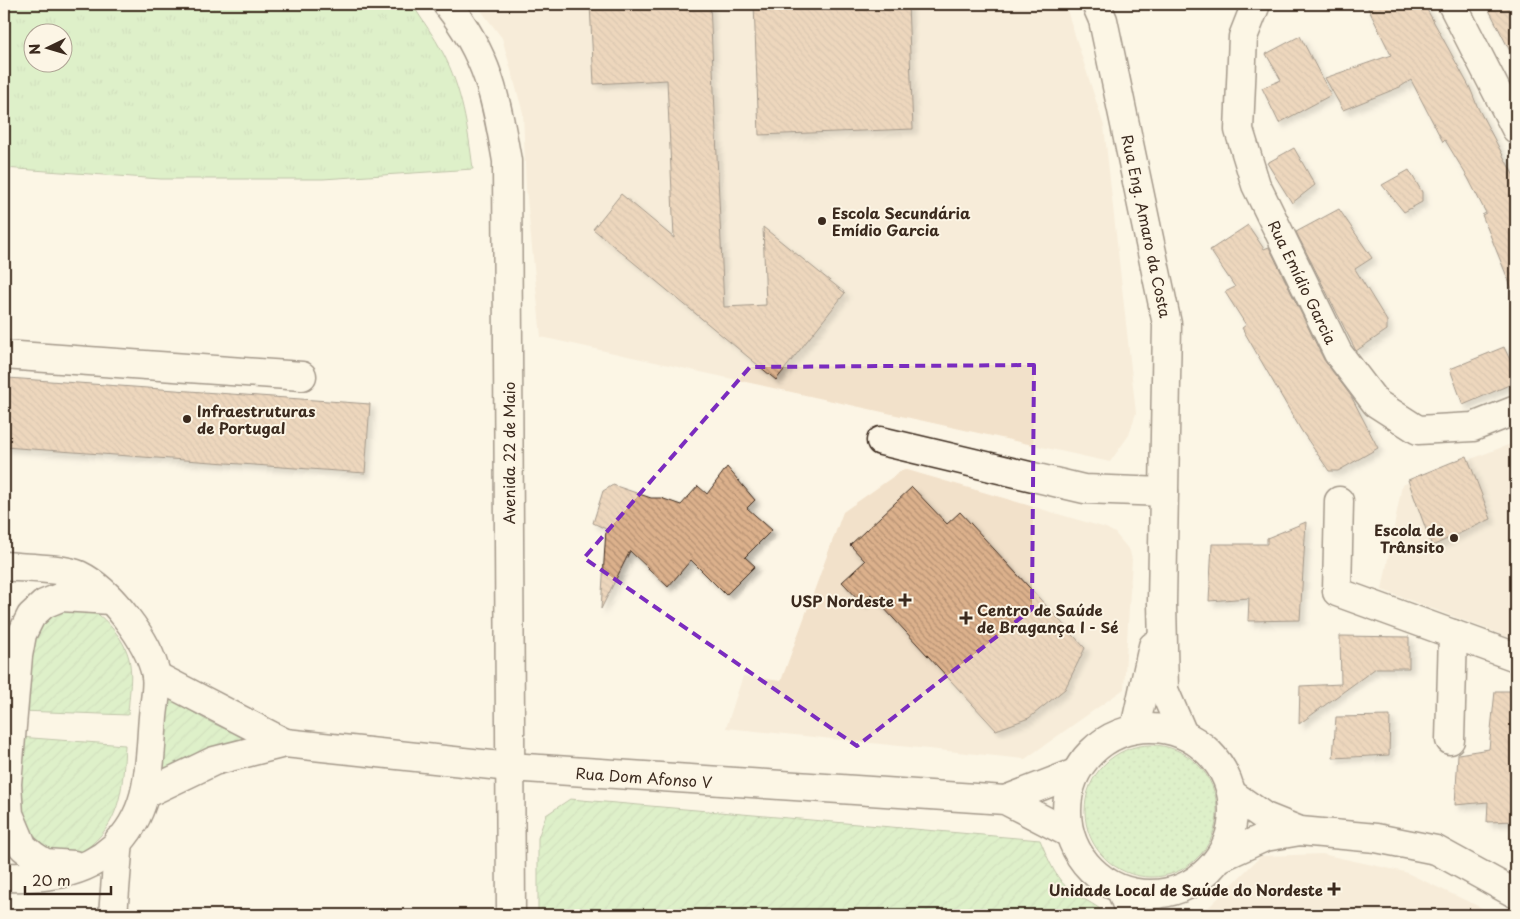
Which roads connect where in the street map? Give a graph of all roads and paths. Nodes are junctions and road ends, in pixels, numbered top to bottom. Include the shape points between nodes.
1 (448, 4) edge
2 (1096, 4) edge
3 (1256, 4) edge
4 (1452, 4) edge
5 (1516, 129) edge
6 (4, 356) edge
7 (302, 376) dead end
8 (1516, 410) edge
9 (881, 441) dead end
10 (1164, 492) junction
11 (1339, 501) dead end
12 (4, 566) edge
13 (111, 600) junction
14 (1162, 603) junction
15 (1453, 634) junction
16 (1516, 657) edge
17 (156, 676) junction
18 (1135, 728) junction
19 (1183, 734) junction
20 (1450, 740) dead end
21 (285, 743) junction
22 (510, 767) junction
23 (1076, 772) junction
24 (146, 793) junction
25 (1232, 794) junction
26 (1004, 800) junction
27 (1300, 831) junction
28 (1069, 833) junction
29 (119, 840) junction
30 (1219, 858) junction
31 (90, 864) junction
32 (4, 877) edge
33 (1181, 889) junction
34 (1121, 890) junction
35 (1516, 894) edge
36 (113, 915) edge
37 (510, 915) edge
38 (1131, 915) edge
39 (1165, 915) edge

1 - 22 street, Avenida 22 de Maio via 474,43 490,78 507,160
2 - 10 street, Rua Eng. Amaro da Costa via 1103,20 1167,324
3 - 8 street, Rua Emídio Garcia via 1243,37 1239,130 1256,185 1338,353 1376,403 1418,430 1473,427
4 - 5 street
6 - 7 street
9 - 10 street via 1084,489
10 - 14 street, Rua Eng. Amaro da Costa
11 - 15 street via 1337,592
12 - 13 street via 78,574
13 - 17 street via 134,629
13 - 31 street via 61,597 44,604 31,616 22,634 18,656 7,774 9,814 23,846 45,863
14 - 18 street, Rua Eng. Amaro da Costa
14 - 19 street, Rua Eng. Amaro da Costa via 1164,690
15 - 16 street
15 - 20 street
17 - 21 street, Rua Dom Afonso V
17 - 24 street
18 - 19 street via 1160,728
18 - 23 street via 1111,736 1091,752
19 - 25 street via 1215,758 1226,775
21 - 22 street, Rua Dom Afonso V
21 - 24 street, Rua Dom Afonso V via 214,761
22 - 26 street, Rua Dom Afonso V
22 - 37 street, Avenida 22 de Maio
23 - 26 street, Rua Dom Afonso V
23 - 28 street via 1068,792 1066,813
24 - 29 street via 136,819
25 - 27 street via 1265,817
25 - 30 street via 1229,838
26 - 28 street, Rua Dom Afonso V
27 - 30 street via 1265,837
27 - 35 street via 1376,838 1436,850
28 - 34 street via 1089,868 1103,881
29 - 31 street
29 - 36 street
30 - 33 street via 1202,876
31 - 32 street via 67,873 43,877
33 - 34 street via 1162,894
33 - 39 street
34 - 38 street

